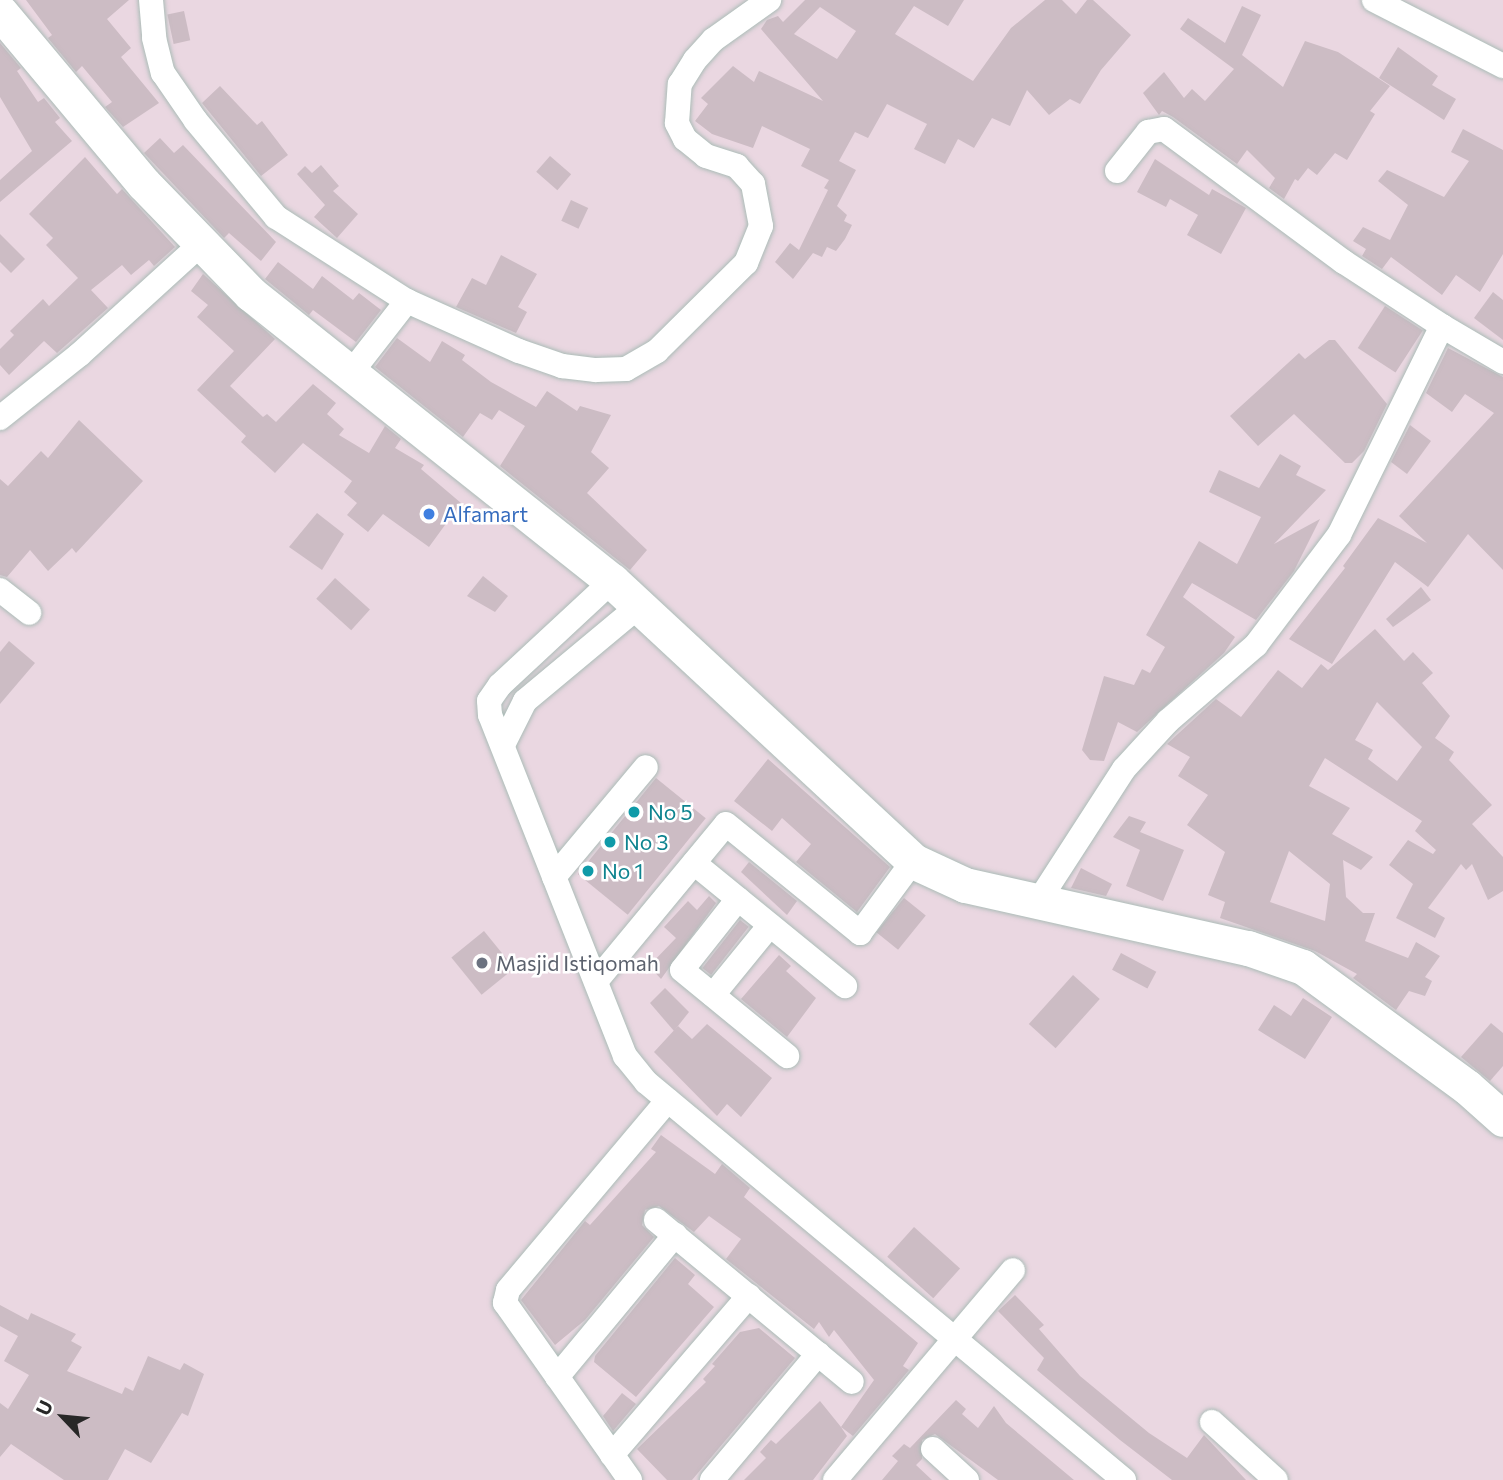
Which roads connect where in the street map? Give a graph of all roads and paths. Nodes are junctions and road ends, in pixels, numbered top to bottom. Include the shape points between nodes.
1 (151, 0) edge
2 (769, 0) edge
3 (1374, 0) edge
4 (0, 12) edge
5 (1503, 66) edge
6 (1117, 171) dead end
7 (201, 244) junction
8 (407, 301) junction
9 (1442, 327) junction
10 (1503, 362) edge
11 (350, 374) junction
12 (0, 418) edge
13 (612, 581) junction
14 (0, 590) edge
15 (639, 606) junction
16 (29, 614) dead end
17 (503, 745) junction
18 (646, 767) dead end
19 (913, 861) junction
20 (694, 863) junction
21 (554, 877) junction
22 (738, 900) junction
23 (1038, 902) junction
24 (769, 925) junction
25 (597, 980) junction
26 (845, 986) dead end
27 (713, 995) junction
28 (787, 1056) dead end
29 (668, 1100) junction
30 (1503, 1119) edge
31 (1013, 1270) dead end
32 (748, 1296) junction
33 (955, 1338) junction
34 (818, 1354) junction
35 (557, 1377) junction
36 (852, 1382) dead end
37 (1212, 1422) dead end
38 (933, 1450) dead end
39 (612, 1455) junction
40 (630, 1480) edge
41 (712, 1480) edge
42 (835, 1480) edge
43 (967, 1480) edge
44 (1124, 1480) edge
45 (1276, 1480) edge

1 - 8 street via 163,73 237,173 276,217
2 - 8 street via 713,40 695,60 680,84 677,123 696,148 737,166 753,184 761,226 746,263 657,351 626,369 562,366
3 - 5 street
4 - 7 street via 59,87
6 - 9 street via 1148,132 1164,129 1344,262
7 - 11 street via 251,294
7 - 12 street
8 - 11 street
9 - 10 street
9 - 23 street via 1339,535 1256,645 1168,721 1124,769
11 - 13 street
13 - 15 street
13 - 17 street via 493,693 490,715
14 - 16 street
15 - 17 street via 525,701
15 - 19 street
17 - 21 street
18 - 21 street
19 - 20 street via 860,933 726,824
19 - 23 street via 965,885
20 - 22 street
20 - 25 street
21 - 25 street
22 - 24 street
22 - 27 street via 682,970
23 - 30 street via 1248,948 1303,967 1467,1087
24 - 26 street
24 - 27 street
25 - 29 street via 625,1056 636,1073
27 - 28 street
29 - 33 street
29 - 35 street via 508,1290 505,1303 510,1314
31 - 33 street
32 - 34 street
32 - 35 street via 665,1227
32 - 39 street
33 - 42 street
33 - 44 street
34 - 36 street
34 - 41 street
35 - 39 street
37 - 45 street
38 - 43 street
39 - 40 street

